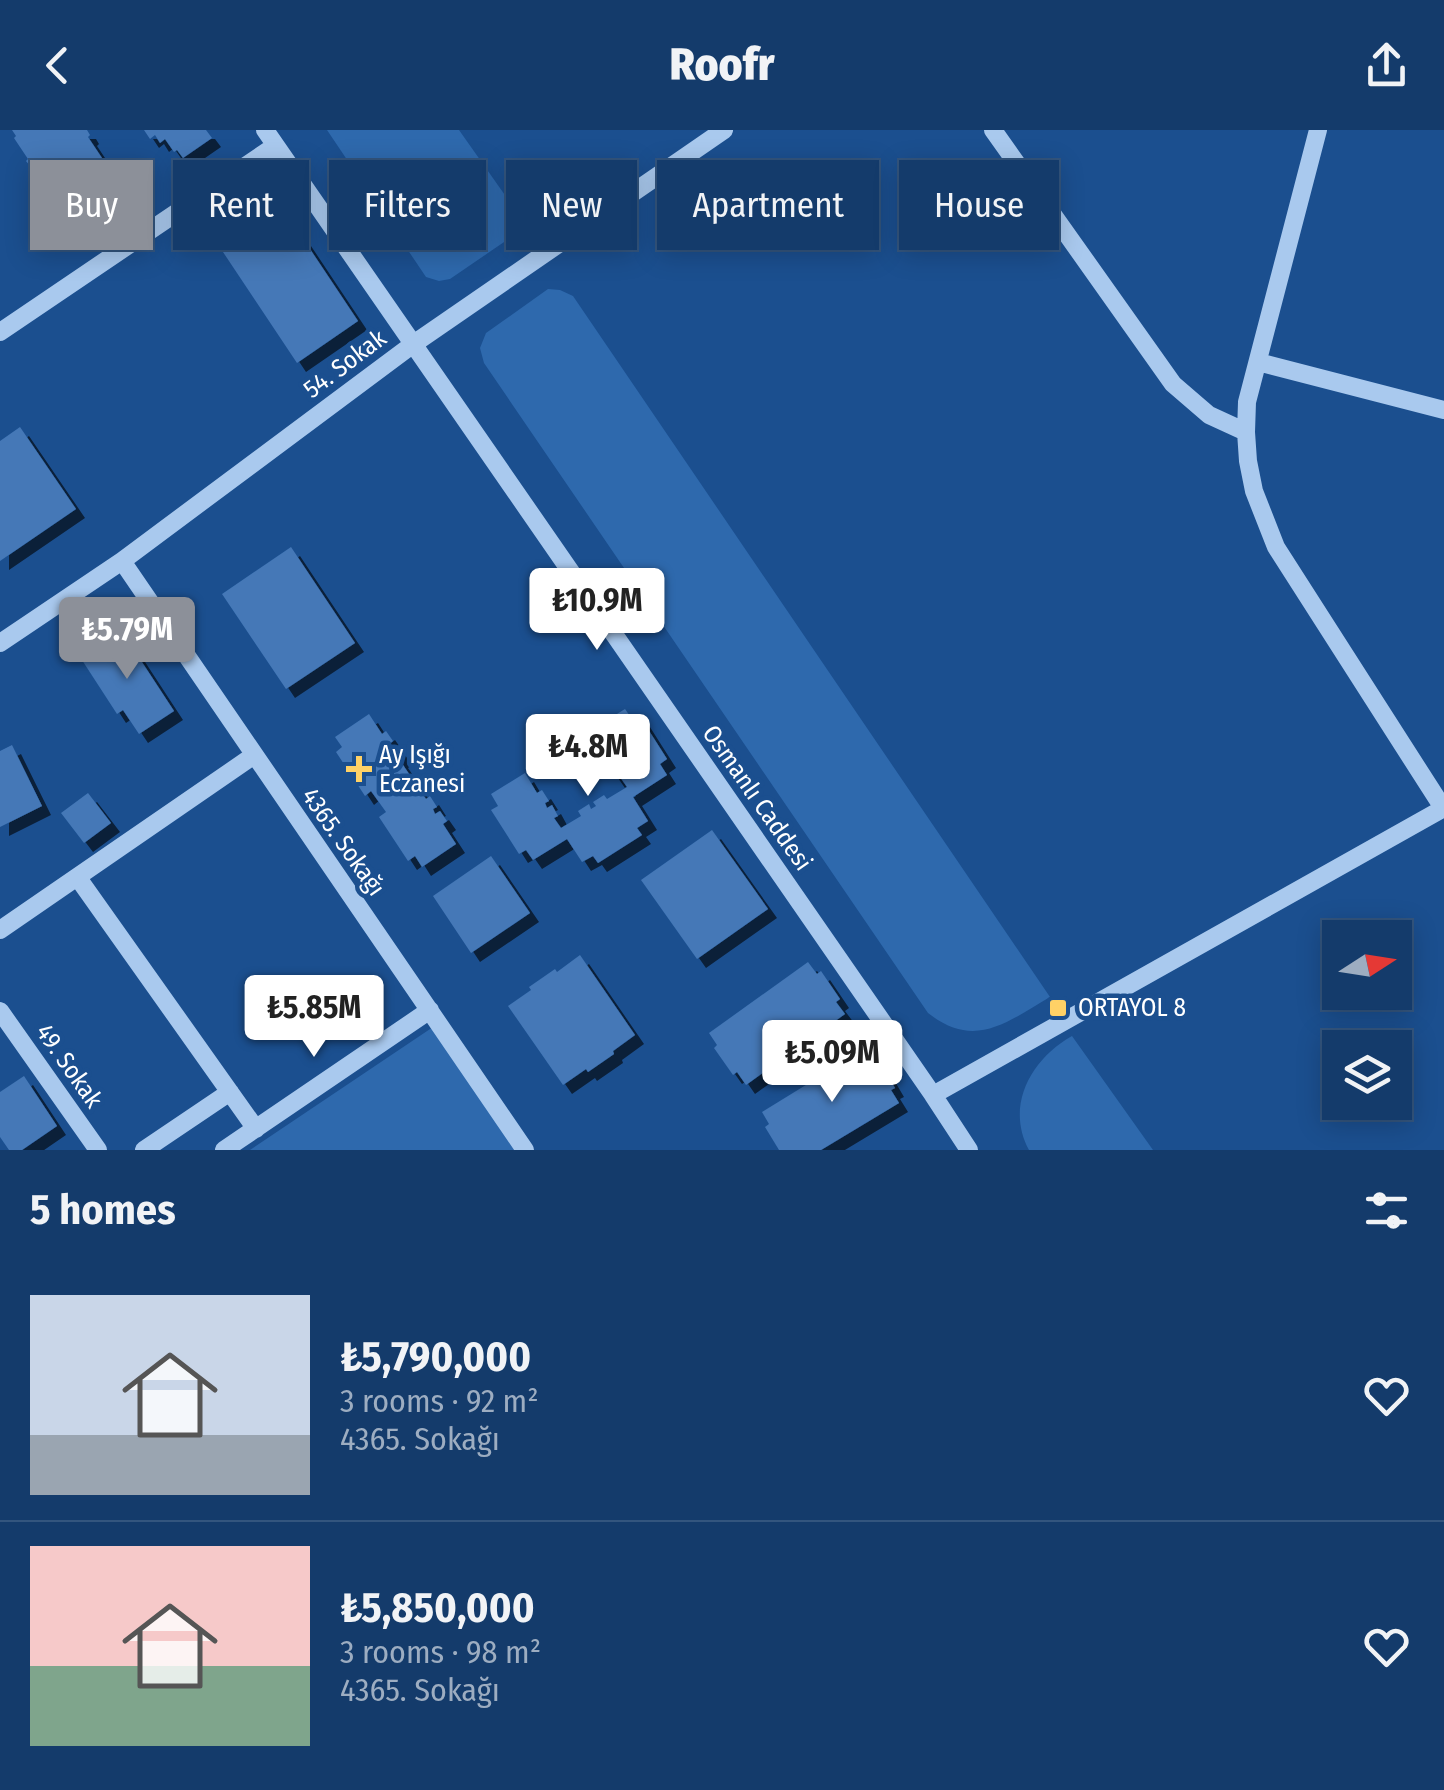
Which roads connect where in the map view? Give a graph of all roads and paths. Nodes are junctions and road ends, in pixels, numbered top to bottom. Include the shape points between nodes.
1 (724, 130) edge
2 (993, 130) edge
3 (1318, 130) edge
4 (270, 138) edge
5 (0, 332) edge
6 (412, 346) junction
7 (1258, 362) junction
8 (1444, 410) edge
9 (1246, 432) junction
10 (122, 561) junction
11 (0, 643) edge
12 (253, 756) junction
13 (1443, 808) edge
14 (78, 878) junction
15 (0, 930) edge
16 (430, 1010) junction
17 (0, 1011) edge
18 (7, 1037) edge
19 (230, 1092) junction
20 (933, 1095) junction
21 (256, 1129) junction
22 (98, 1150) edge
23 (144, 1150) edge
24 (224, 1150) edge
25 (525, 1150) edge
26 (968, 1150) edge

1 - 6 street, 54. Sokak
2 - 9 street via 1173,384 1209,415
3 - 7 street
4 - 5 street
4 - 6 street, Osmanlı Caddesi
6 - 10 street, 54. Sokak
6 - 20 street, Osmanlı Caddesi
7 - 8 street
7 - 9 street
9 - 13 street via 1254,491 1276,547
10 - 11 street, 54. Sokak
10 - 12 street, 4365. Sokağı
12 - 14 street
12 - 16 street, 4365. Sokağı
13 - 20 street
14 - 15 street
14 - 19 street
16 - 21 street
16 - 25 street, 4365. Sokağı
17 - 18 street, 49. Sokak
18 - 22 street, 49. Sokak
19 - 21 street
19 - 23 street
20 - 26 street, Osmanlı Caddesi
21 - 24 street

